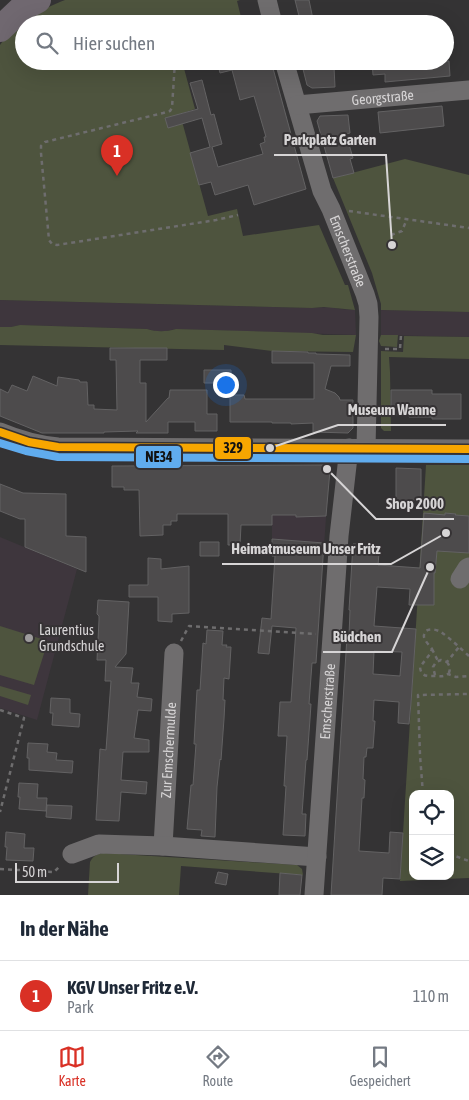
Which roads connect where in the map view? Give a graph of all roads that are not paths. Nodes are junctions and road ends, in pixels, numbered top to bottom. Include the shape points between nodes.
1 (38, 0) edge
2 (266, 0) edge
3 (15, 15) edge
4 (15, 15) edge
5 (270, 15) edge
6 (0, 29) edge
7 (287, 70) edge
8 (469, 90) edge
9 (297, 105) junction
10 (0, 432) edge
11 (358, 448) junction
12 (469, 449) edge
13 (174, 653) road end
14 (163, 846) junction
15 (72, 854) road end
16 (317, 857) junction
17 (314, 895) edge

1 - 4 highway
2 - 5 street
3 - 6 highway
7 - 9 street, Emscherstraße
8 - 9 street, Georgstraße
9 - 11 street, Emscherstraße via 322,191 368,304
10 - 11 street via 58,447
11 - 12 street
11 - 16 street, Emscherstraße via 339,536
13 - 14 street, Zur Emschermulde
14 - 15 street via 99,844
14 - 16 street
16 - 17 street, Emscherstraße

